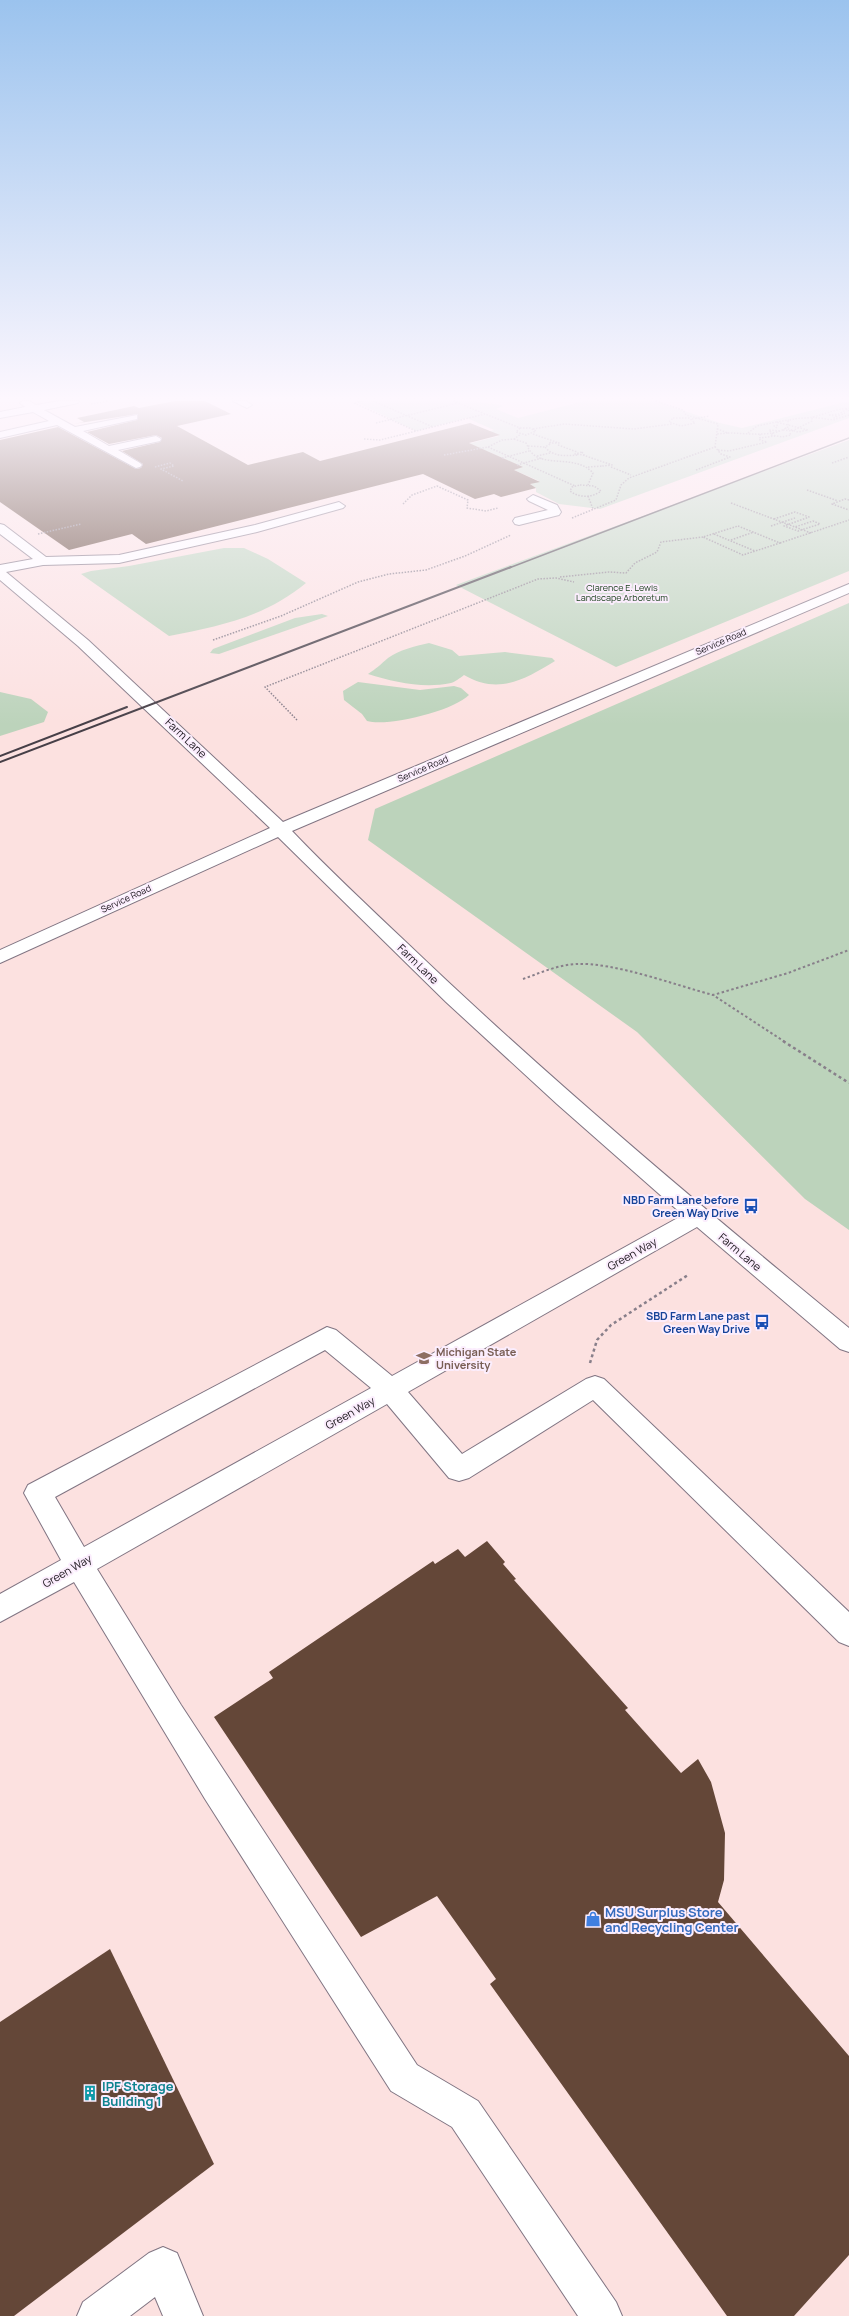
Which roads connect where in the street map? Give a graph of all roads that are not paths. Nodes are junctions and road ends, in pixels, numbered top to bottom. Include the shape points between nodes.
1 (328, 509) edge
2 (553, 509) edge
3 (520, 521) dead end
4 (0, 528) edge
5 (43, 561) junction
6 (0, 569) edge
7 (0, 573) edge
8 (849, 588) edge
9 (281, 829) junction
10 (0, 957) edge
11 (699, 1216) junction
12 (849, 1342) edge
13 (391, 1390) junction
14 (78, 1565) junction
15 (0, 1609) edge
16 (849, 1632) edge
17 (97, 2316) edge
18 (183, 2316) edge
19 (602, 2316) edge

1 - 5 street via 119,559
2 - 3 street via 554,512
4 - 5 street
5 - 6 street
7 - 9 street, Farm Lane via 83,643
8 - 9 street, Service Road
9 - 10 street, Service Road
9 - 11 street, Farm Lane via 459,1003 564,1099
11 - 12 street, Farm Lane
11 - 13 street, Green Way
13 - 14 street, Green Way
13 - 14 street via 327,1337 38,1493
13 - 16 street via 459,1470 595,1386
14 - 15 street, Green Way
14 - 19 street via 404,2078 466,2114
17 - 18 street via 163,2267

